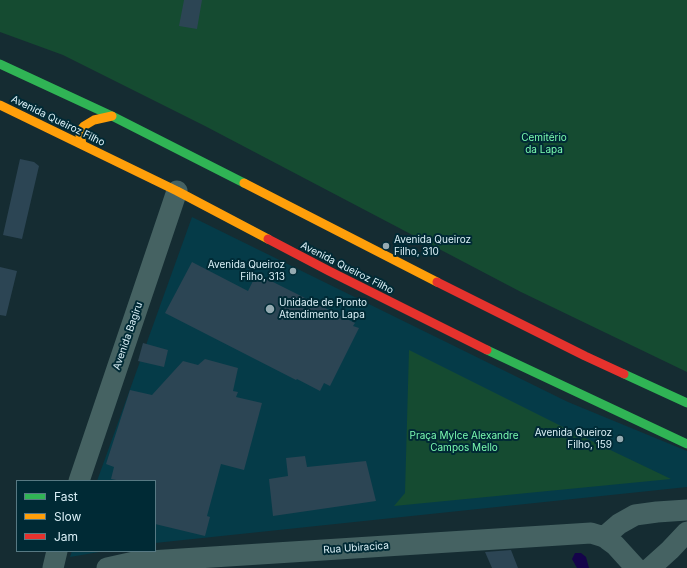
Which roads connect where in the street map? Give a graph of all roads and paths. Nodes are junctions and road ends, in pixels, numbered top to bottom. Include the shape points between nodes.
1 (0, 64) edge
2 (0, 105) edge
3 (112, 116) junction
4 (82, 144) junction
5 (178, 192) junction
6 (687, 403) edge
7 (687, 444) edge
8 (78, 480) edge
9 (687, 510) edge
10 (687, 532) edge
11 (604, 537) junction
12 (57, 552) edge
13 (53, 568) edge
14 (107, 568) edge
15 (636, 568) edge
16 (650, 568) edge

1 - 3 main road
2 - 4 main road, Avenida Queiroz Filho
3 - 4 main road via 94,120 84,126 80,135
3 - 6 main road via 585,356
4 - 5 main road, Avenida Queiroz Filho
5 - 7 main road, Avenida Queiroz Filho via 509,361
5 - 8 street, Avenida Bagiru
9 - 11 street via 635,515 618,524
10 - 16 street
11 - 14 street, Rua Ubiracica via 591,533 572,533 142,562
11 - 15 street, Rua Ubiracica
12 - 13 street

